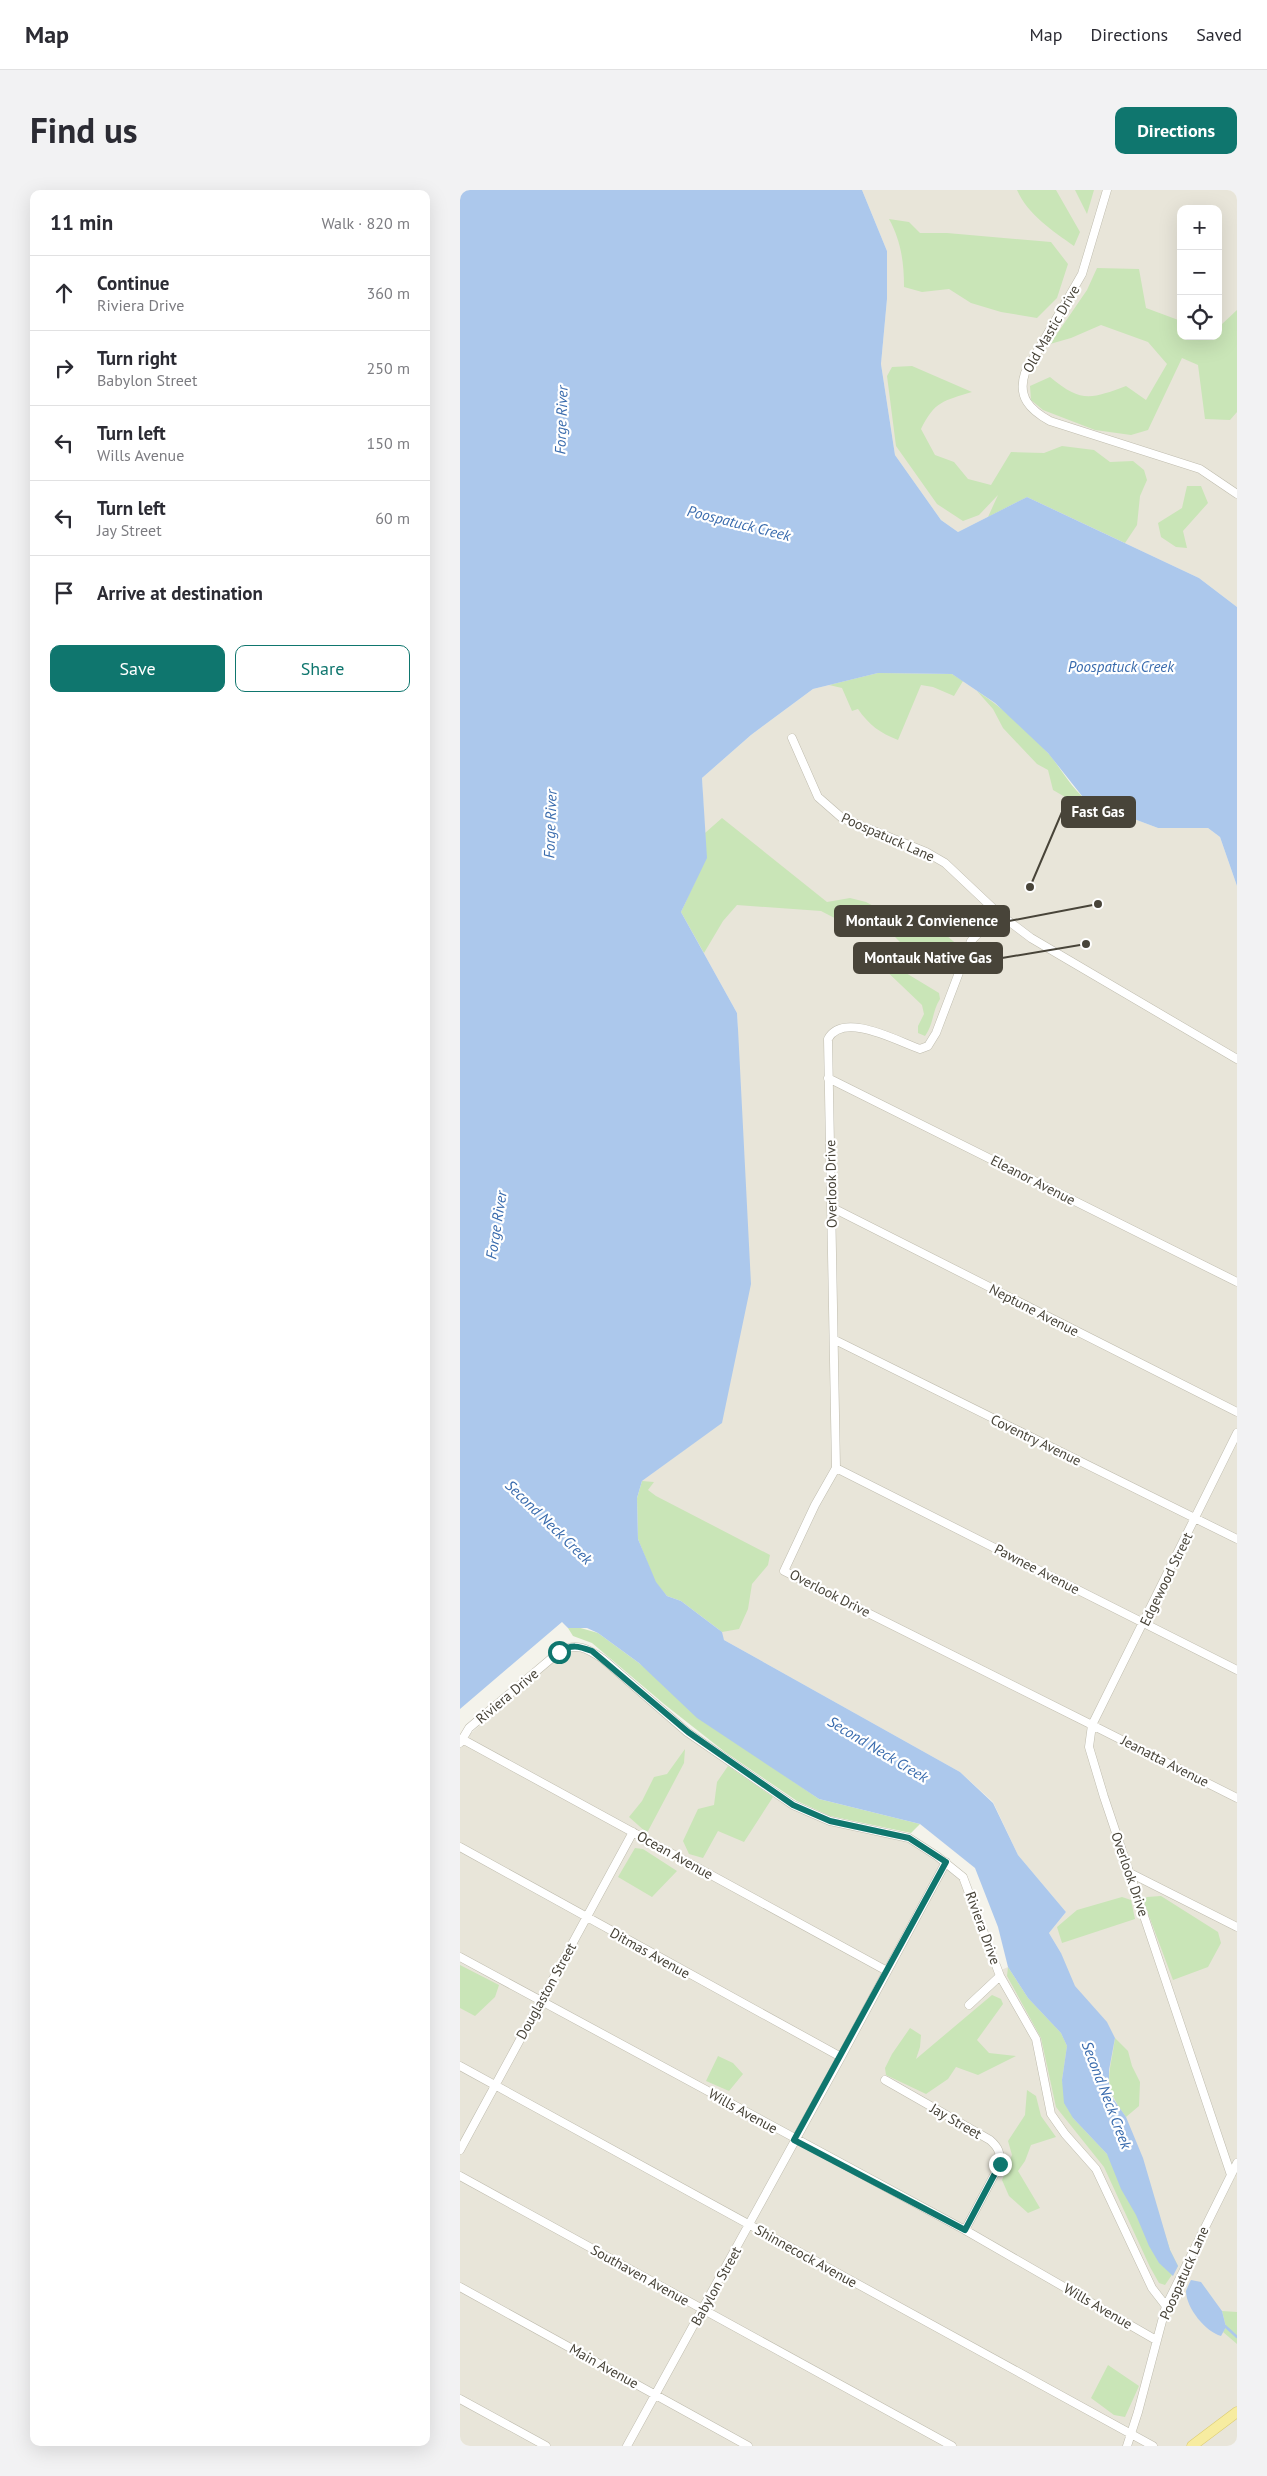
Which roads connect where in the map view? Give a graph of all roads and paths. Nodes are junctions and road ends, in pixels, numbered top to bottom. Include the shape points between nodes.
1 (1107, 190) edge
2 (1237, 494) edge
3 (792, 738) dead end
4 (998, 913) junction
5 (1237, 1059) edge
6 (828, 1078) junction
7 (831, 1207) junction
8 (1237, 1282) edge
9 (835, 1340) junction
10 (1237, 1412) edge
11 (1237, 1433) edge
12 (836, 1468) junction
13 (1196, 1519) junction
14 (1237, 1539) edge
15 (1144, 1623) junction
16 (1237, 1670) edge
17 (1092, 1725) junction
18 (461, 1741) edge
19 (1237, 1798) edge
20 (633, 1832) junction
21 (460, 1847) edge
22 (946, 1862) junction
23 (1130, 1873) junction
24 (587, 1918) junction
25 (1237, 1927) edge
26 (460, 1957) edge
27 (887, 1971) junction
28 (1000, 1976) junction
29 (540, 2000) junction
30 (968, 2005) dead end
31 (841, 2057) junction
32 (460, 2066) edge
33 (885, 2080) dead end
34 (495, 2085) junction
35 (794, 2140) junction
36 (460, 2150) edge
37 (1237, 2162) edge
38 (1231, 2175) junction
39 (460, 2176) edge
40 (749, 2225) junction
41 (965, 2230) junction
42 (460, 2287) edge
43 (1166, 2306) junction
44 (703, 2310) junction
45 (1156, 2340) junction
46 (656, 2395) junction
47 (460, 2399) edge
48 (1237, 2412) edge
49 (1131, 2434) junction
50 (546, 2446) edge
51 (627, 2446) edge
52 (748, 2446) edge
53 (952, 2446) edge
54 (1127, 2446) edge
55 (1153, 2446) edge
56 (1192, 2446) edge

1 - 2 street, Old Mastic Drive via 1082,274 1025,373 1022,383 1025,401 1037,414 1050,421 1200,469
3 - 4 street, Poospatuck Lane via 818,797 842,818 922,850 945,863
4 - 5 street, Poospatuck Lane via 1038,942
4 - 6 street, Overlook Drive via 971,941 928,1046 920,1049 858,1027 840,1028 832,1031 828,1039
6 - 7 street, Overlook Drive
6 - 8 street, Eleanor Avenue
7 - 9 street, Overlook Drive
7 - 10 street, Neptune Avenue
9 - 12 street, Overlook Drive
9 - 13 street, Coventry Avenue
11 - 13 street, Edgewood Street
12 - 15 street, Pawnee Avenue
12 - 17 street, Overlook Drive via 784,1571
13 - 14 street, Coventry Avenue
13 - 15 street, Edgewood Street
15 - 16 street, Pawnee Avenue
15 - 17 street, Edgewood Street
17 - 19 street, Jeanatta Avenue
17 - 23 street, Overlook Drive via 1088,1747
18 - 20 street, Ocean Avenue
18 - 22 street, Riviera Drive via 469,1728 559,1652 576,1645 603,1659 688,1732 793,1805 830,1821 909,1838
20 - 24 street, Douglaston Street
20 - 27 street, Ocean Avenue
21 - 24 street, Ditmas Avenue
22 - 27 street, Babylon Street
22 - 28 street, Riviera Drive via 963,1877
23 - 25 street
23 - 38 street, Overlook Drive
24 - 29 street, Douglaston Street
24 - 31 street, Ditmas Avenue
26 - 29 street, Wills Avenue
27 - 31 street, Babylon Street
28 - 30 street
28 - 43 street, Riviera Drive via 1036,2039 1051,2114 1096,2169 1152,2288
29 - 34 street, Douglaston Street
29 - 35 street, Wills Avenue
31 - 35 street, Babylon Street
32 - 34 street, Shinnecock Avenue
33 - 41 street, Jay Street via 997,2146 1000,2164
34 - 36 street, Douglaston Street
34 - 40 street, Shinnecock Avenue
35 - 40 street, Babylon Street
35 - 41 street, Wills Avenue
37 - 38 street, Poospatuck Lane
38 - 43 street, Poospatuck Lane
39 - 44 street, Southaven Avenue
40 - 44 street, Babylon Street
40 - 49 street, Shinnecock Avenue
41 - 45 street, Wills Avenue
42 - 46 street, Main Avenue
43 - 45 street, Poospatuck Lane
44 - 46 street, Babylon Street
44 - 53 street, Southaven Avenue
45 - 49 street, Poospatuck Lane
46 - 51 street, Babylon Street
46 - 52 street, Main Avenue
47 - 50 street
48 - 56 main road
49 - 54 street, Poospatuck Lane
49 - 55 street, Shinnecock Avenue

